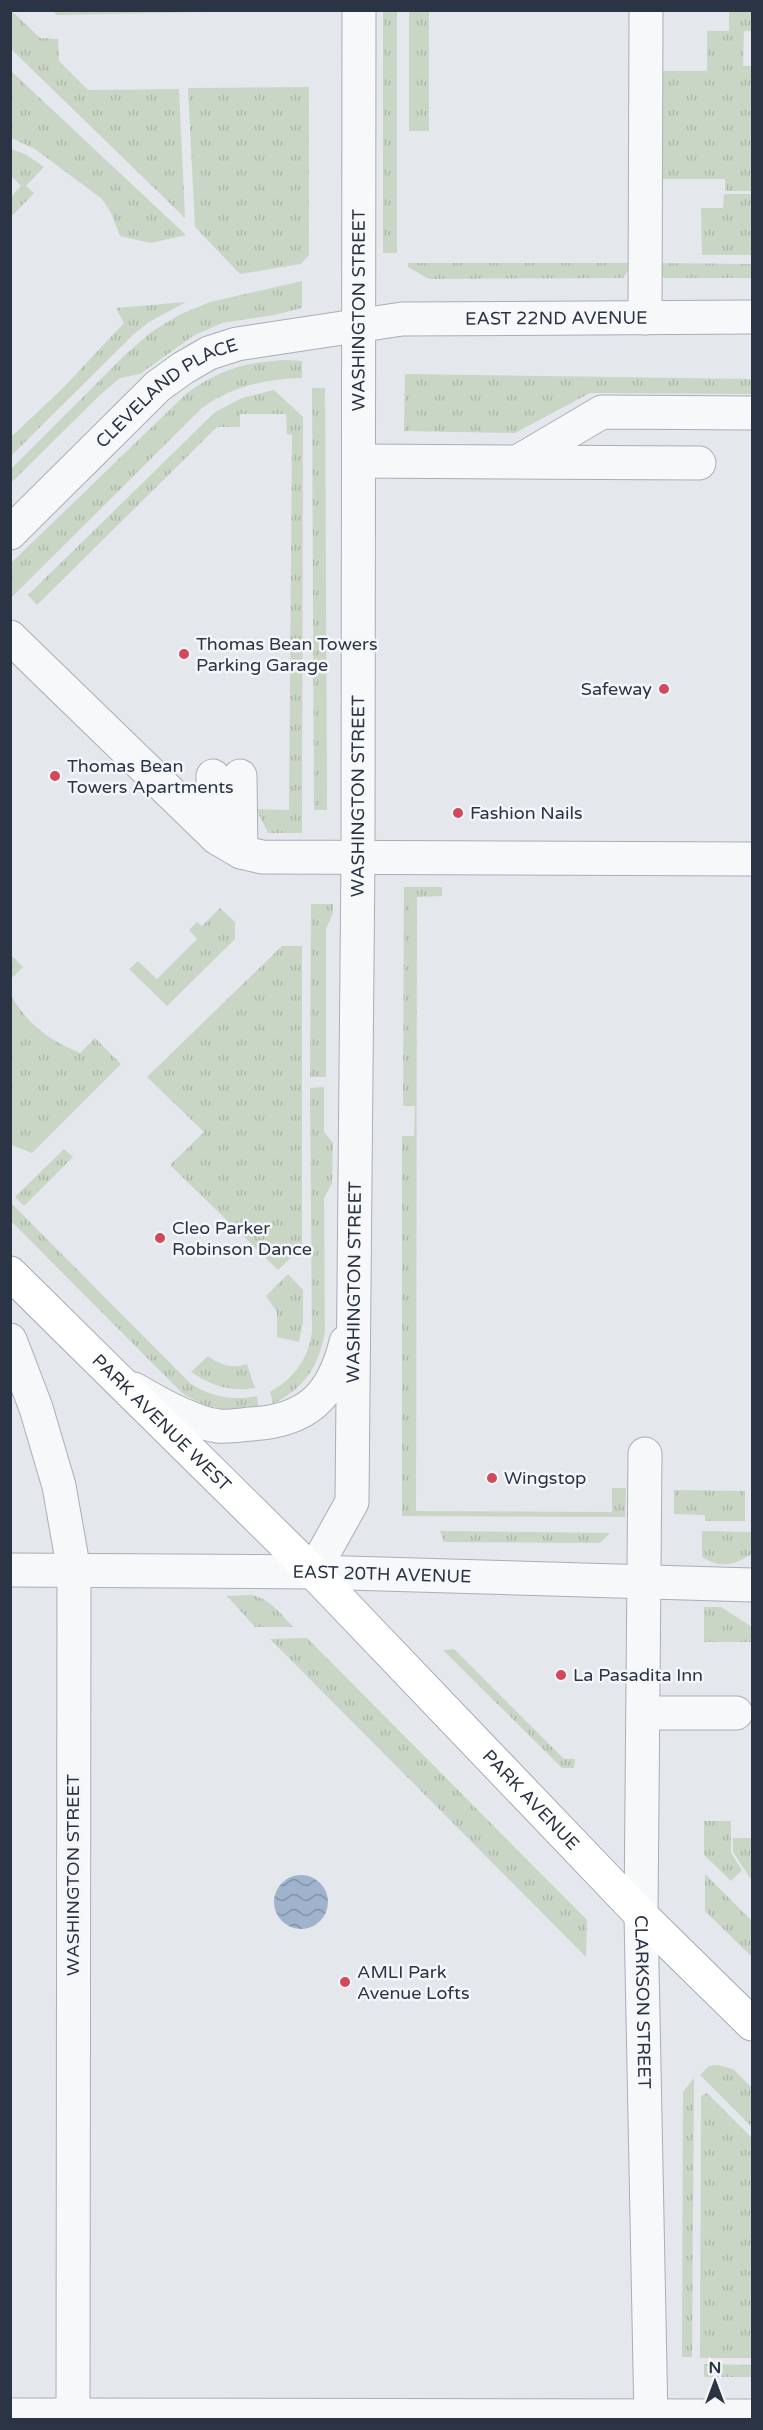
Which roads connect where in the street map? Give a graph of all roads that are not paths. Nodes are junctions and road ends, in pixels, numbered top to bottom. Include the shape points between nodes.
1 (360, 10) edge
2 (646, 10) edge
3 (753, 317) edge
4 (645, 318) junction
5 (359, 325) junction
6 (753, 413) edge
7 (359, 461) junction
8 (518, 462) junction
9 (699, 463) dead end
10 (10, 533) edge
11 (10, 637) edge
12 (214, 835) junction
13 (241, 852) junction
14 (358, 857) junction
15 (753, 859) edge
16 (10, 1273) edge
17 (354, 1311) junction
18 (10, 1340) edge
19 (120, 1381) junction
20 (645, 1454) dead end
21 (10, 1570) edge
22 (74, 1571) junction
23 (313, 1572) junction
24 (644, 1583) junction
25 (753, 1585) edge
26 (643, 1713) junction
27 (736, 1713) dead end
28 (641, 1915) junction
29 (753, 2024) edge
30 (10, 2415) edge
31 (753, 2416) edge
32 (73, 2417) edge
33 (324, 2417) edge
34 (651, 2417) edge

1 - 5 street, WASHINGTON STREET
2 - 4 street
3 - 4 street, EAST 22ND AVENUE
4 - 5 street, EAST 22ND AVENUE via 402,319
5 - 7 street, WASHINGTON STREET
5 - 10 street, CLEVELAND PLACE via 237,344 183,368 158,386
6 - 8 street via 602,412
7 - 8 street
7 - 14 street, WASHINGTON STREET
8 - 9 street
11 - 12 street
12 - 13 street
12 - 13 street via 226,776
13 - 14 street via 262,857
14 - 15 street
14 - 17 street, WASHINGTON STREET
16 - 19 main road, PARK AVENUE WEST
17 - 19 street via 340,1366 326,1393 300,1413 270,1423 218,1426 171,1410
17 - 23 street, WASHINGTON STREET via 352,1502
18 - 22 street, WASHINGTON STREET via 57,1477
19 - 23 main road, PARK AVENUE WEST
20 - 24 street, CLARKSON STREET
21 - 22 street, EAST 20TH AVENUE
22 - 23 street, EAST 20TH AVENUE
22 - 32 street, WASHINGTON STREET
23 - 24 street, EAST 20TH AVENUE
23 - 28 main road, PARK AVENUE
24 - 25 street, EAST 20TH AVENUE
24 - 26 street, CLARKSON STREET
26 - 27 street
26 - 28 street, CLARKSON STREET
28 - 29 main road, PARK AVENUE
28 - 34 street, CLARKSON STREET
30 - 32 street
31 - 34 street
32 - 33 street
33 - 34 street

